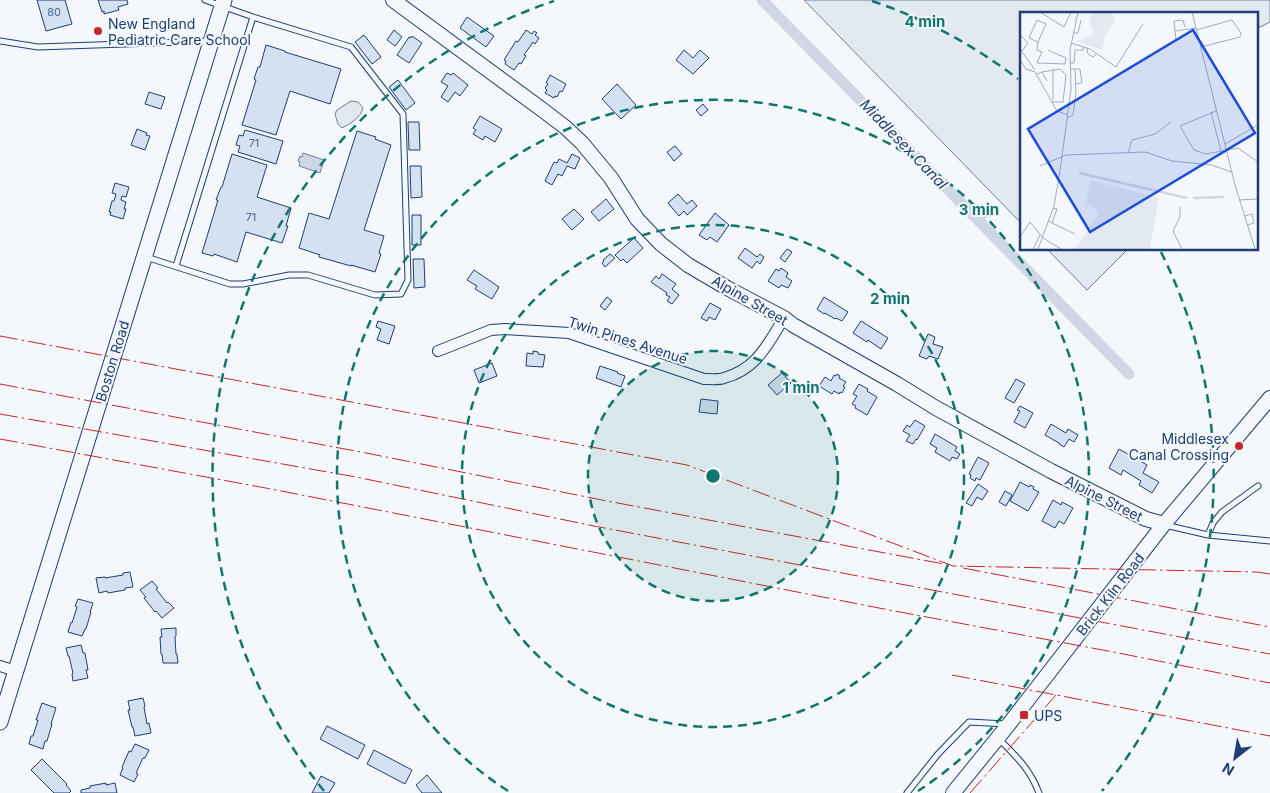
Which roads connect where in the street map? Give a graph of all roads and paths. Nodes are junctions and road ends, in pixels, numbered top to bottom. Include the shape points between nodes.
1 (205, 0) edge
2 (393, 0) edge
3 (222, 3) edge
4 (253, 17) junction
5 (0, 41) edge
6 (210, 41) junction
7 (144, 257) junction
8 (176, 266) junction
9 (784, 318) junction
10 (438, 351) dead end
11 (1270, 398) edge
12 (1258, 486) dead end
13 (1164, 524) junction
14 (1208, 535) junction
15 (1270, 541) edge
16 (0, 666) edge
17 (16, 672) junction
18 (0, 722) edge
19 (1009, 724) junction
20 (998, 738) junction
21 (907, 793) edge
22 (954, 793) edge
23 (1039, 793) edge

1 - 3 lane
2 - 9 street, Alpine Street via 540,108 582,143 611,178 637,219 662,244 688,265
3 - 4 lane
3 - 6 main road, Boston Road
4 - 8 lane
4 - 8 lane via 350,47 403,114 408,280 401,294 375,295 308,276 289,275 230,284
5 - 6 lane via 38,47
6 - 7 main road, Boston Road
7 - 8 lane
7 - 17 main road, Boston Road
9 - 10 street, Twin Pines Avenue via 756,361 741,372 704,380 569,333 491,330
9 - 13 street, Alpine Street via 936,408 1051,471 1146,519
11 - 13 street, Brick Kiln Road
12 - 14 lane via 1222,512
13 - 14 lane
13 - 19 street, Brick Kiln Road
14 - 15 lane
16 - 17 street
17 - 18 main road, Boston Road
19 - 20 street, Brick Kiln Road
19 - 21 lane via 969,722
20 - 22 street, Brick Kiln Road
20 - 23 lane via 1021,760

